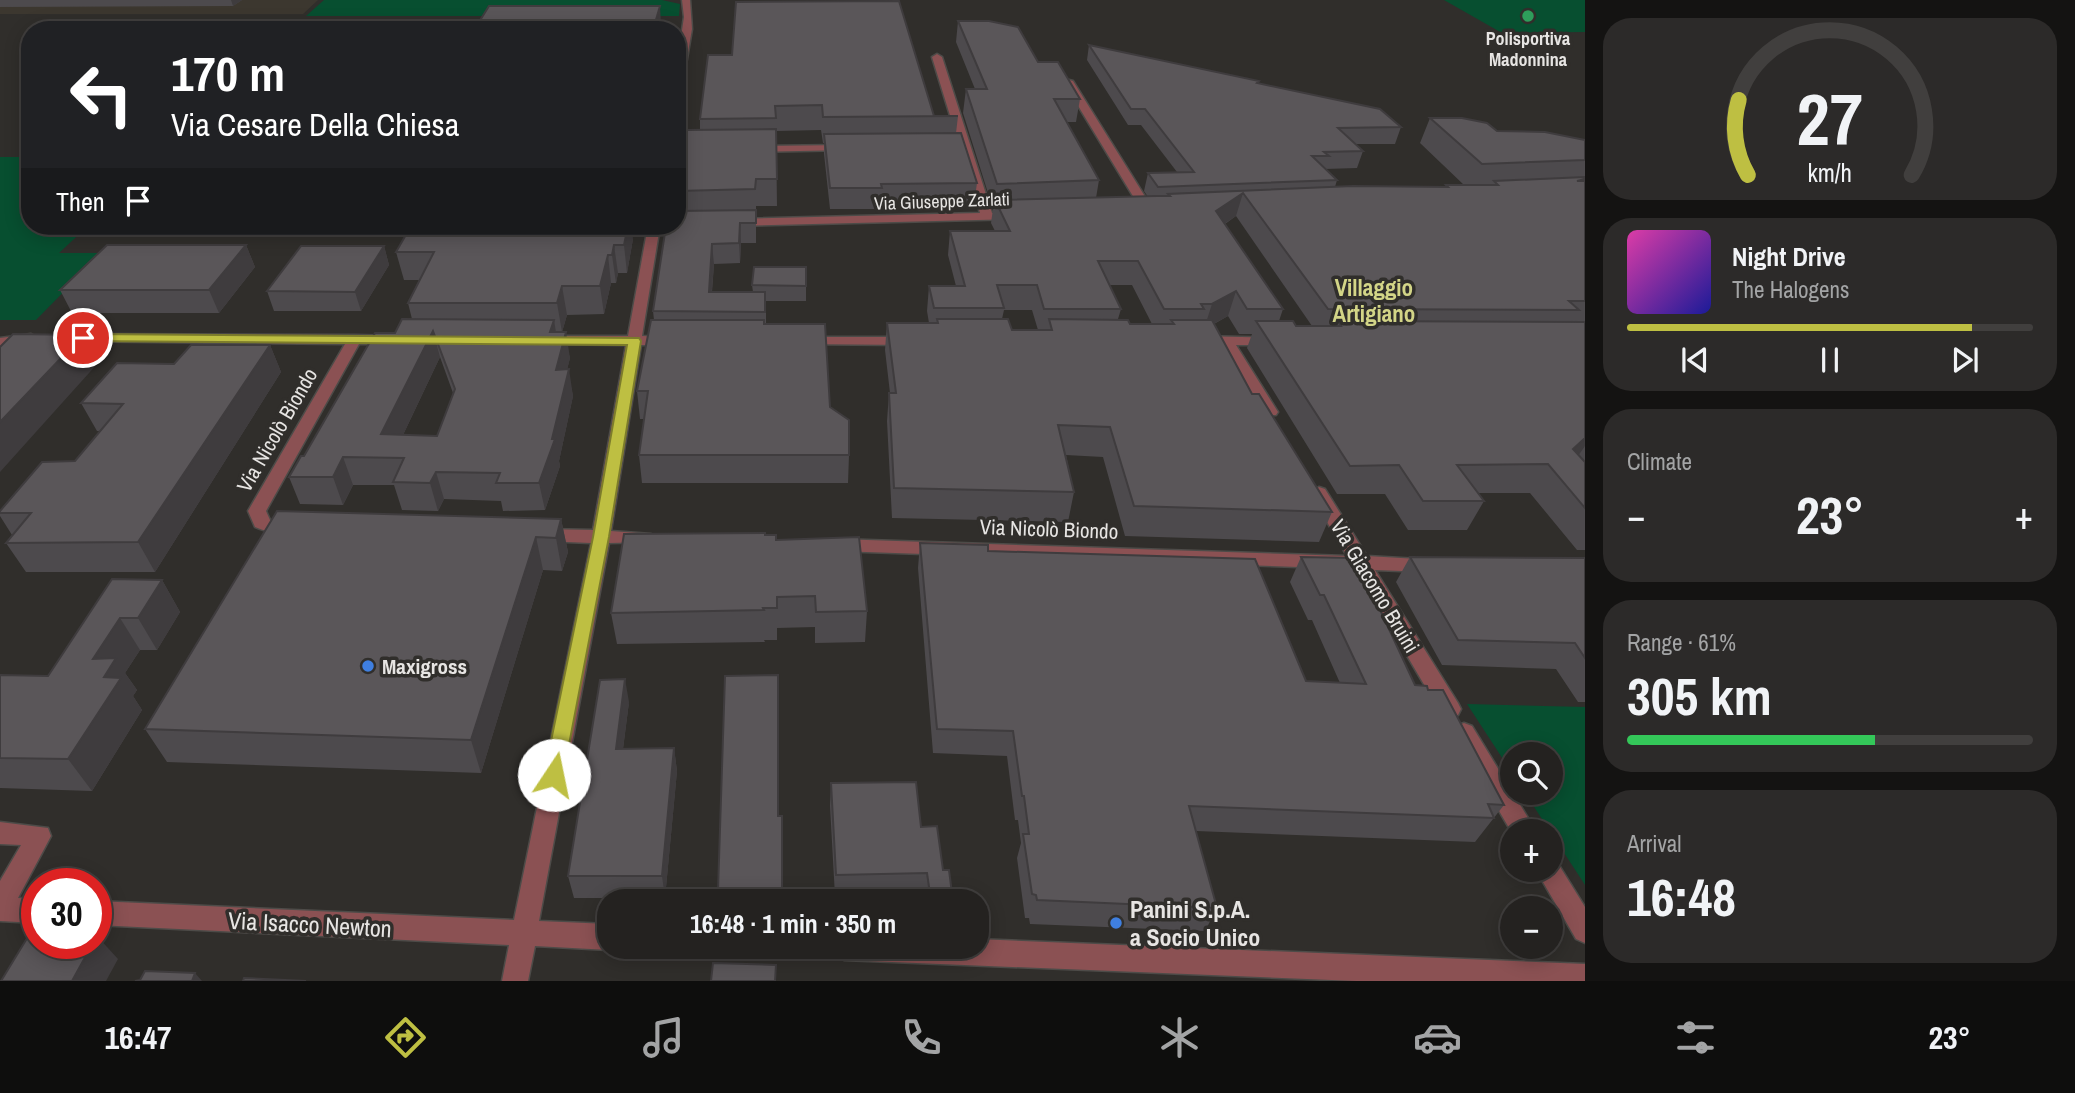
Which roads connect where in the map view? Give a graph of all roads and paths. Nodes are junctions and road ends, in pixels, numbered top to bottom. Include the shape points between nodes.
1 (686, 1) edge
2 (684, 21) edge
3 (937, 57) dead end
4 (1059, 66) edge
5 (951, 147) edge
6 (965, 147) junction
7 (855, 148) edge
8 (718, 149) edge
9 (746, 149) edge
10 (686, 150) edge
11 (1162, 211) edge
12 (1027, 216) edge
13 (987, 217) junction
14 (718, 224) edge
15 (652, 235) edge
16 (355, 340) junction
17 (411, 340) edge
18 (523, 340) edge
19 (1185, 340) edge
20 (1226, 340) junction
21 (634, 341) junction
22 (689, 341) edge
23 (786, 341) edge
24 (923, 341) edge
25 (1295, 341) edge
26 (0, 342) edge
27 (1283, 434) edge
28 (1311, 481) edge
29 (305, 528) edge
30 (520, 534) edge
31 (601, 537) junction
32 (656, 539) edge
33 (822, 544) edge
34 (1360, 563) junction
35 (1453, 566) edge
36 (1517, 819) edge
37 (0, 833) edge
38 (1555, 882) edge
39 (0, 907) edge
40 (21, 909) edge
41 (112, 915) edge
42 (1585, 930) edge
43 (523, 934) junction
44 (597, 937) edge
45 (989, 953) edge
46 (1585, 977) edge
47 (515, 981) edge

1 - 2 street
3 - 6 street
4 - 11 street via 1141,212
5 - 6 street
6 - 13 street
7 - 9 street
8 - 10 street
12 - 13 street, Via Giuseppe Zarlati
13 - 14 street, Via Giuseppe Zarlati
15 - 21 street
16 - 17 street
16 - 26 street via 22,337
16 - 29 street, Via Nicolò Biondo via 257,511 257,517 268,526
18 - 21 street
19 - 20 street
20 - 25 street
20 - 27 street
21 - 22 street
21 - 31 street
23 - 24 street
28 - 34 street, Via Giacomo Bruini
30 - 31 street
31 - 32 street
31 - 43 street
33 - 34 street, Via Nicolò Biondo
34 - 35 street, Via Nicolò Biondo
34 - 36 street, Via Giacomo Bruini
37 - 39 street via 39,836
38 - 42 street
39 - 40 street
41 - 43 street, Via Isacco Newton
43 - 44 street, Via Isacco Newton
43 - 47 street
45 - 46 street

